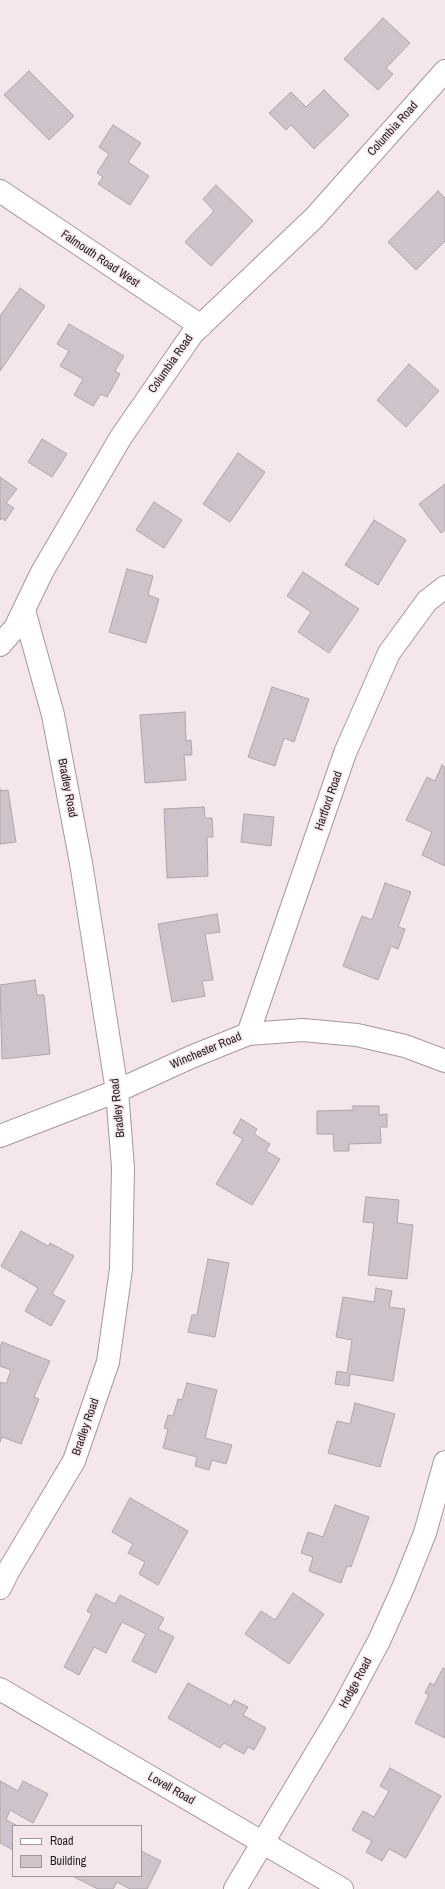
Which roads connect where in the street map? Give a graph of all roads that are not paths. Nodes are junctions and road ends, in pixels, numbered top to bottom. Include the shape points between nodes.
1 (445, 71) edge
2 (0, 191) edge
3 (201, 326) junction
4 (445, 587) edge
5 (24, 610) junction
6 (0, 646) edge
7 (248, 1034) junction
8 (445, 1061) edge
9 (117, 1091) junction
10 (0, 1136) edge
11 (445, 1462) edge
12 (0, 1588) edge
13 (0, 1689) edge
14 (264, 1843) junction
15 (235, 1889) edge
16 (342, 1889) edge

1 - 3 street, Columbia Road via 314,218
2 - 3 street, Falmouth Road West
3 - 5 street, Columbia Road via 193,333 121,437 42,572
4 - 7 street, Hartford Road via 427,601 389,653 345,753
5 - 6 street, Columbia Road via 15,628
5 - 9 street, Bradley Road via 53,715 81,863
7 - 8 street, Winchester Road via 303,1030 357,1035 405,1046
7 - 9 street, Winchester Road
9 - 10 street, Winchester Road
9 - 12 street, Bradley Road via 123,1168 121,1269 108,1362 74,1461
11 - 14 street, Hodge Road via 425,1533 378,1641 342,1710
13 - 14 street, Lovell Road
14 - 15 street, Hodge Road
14 - 16 street, Lovell Road

